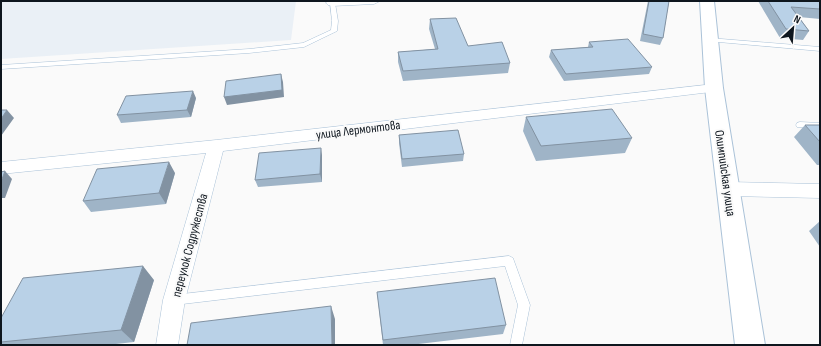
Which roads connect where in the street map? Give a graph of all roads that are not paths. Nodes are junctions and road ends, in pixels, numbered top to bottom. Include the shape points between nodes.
1 (374, 1) edge
2 (707, 1) edge
3 (332, 3) joint
4 (709, 40) junction
5 (820, 49) edge
6 (1, 67) edge
7 (714, 88) junction
8 (800, 126) dead end
9 (820, 126) edge
10 (216, 146) junction
11 (1, 168) edge
12 (728, 189) junction
13 (820, 191) edge
14 (174, 300) junction
15 (167, 345) edge
16 (516, 345) edge
17 (750, 345) edge

1 - 3 street
2 - 4 street, Олимпийская улица
3 - 6 lane via 334,31 304,44 249,51
4 - 5 lane
4 - 7 street, Олимпийская улица
7 - 10 street, улица Лермонтова
7 - 12 street, Олимпийская улица
8 - 9 lane
10 - 11 street, улица Лермонтова
10 - 14 street, переулок Содружества
12 - 13 street
12 - 17 street, Олимпийская улица
14 - 15 street, переулок Содружества
14 - 16 lane via 508,260 524,305

